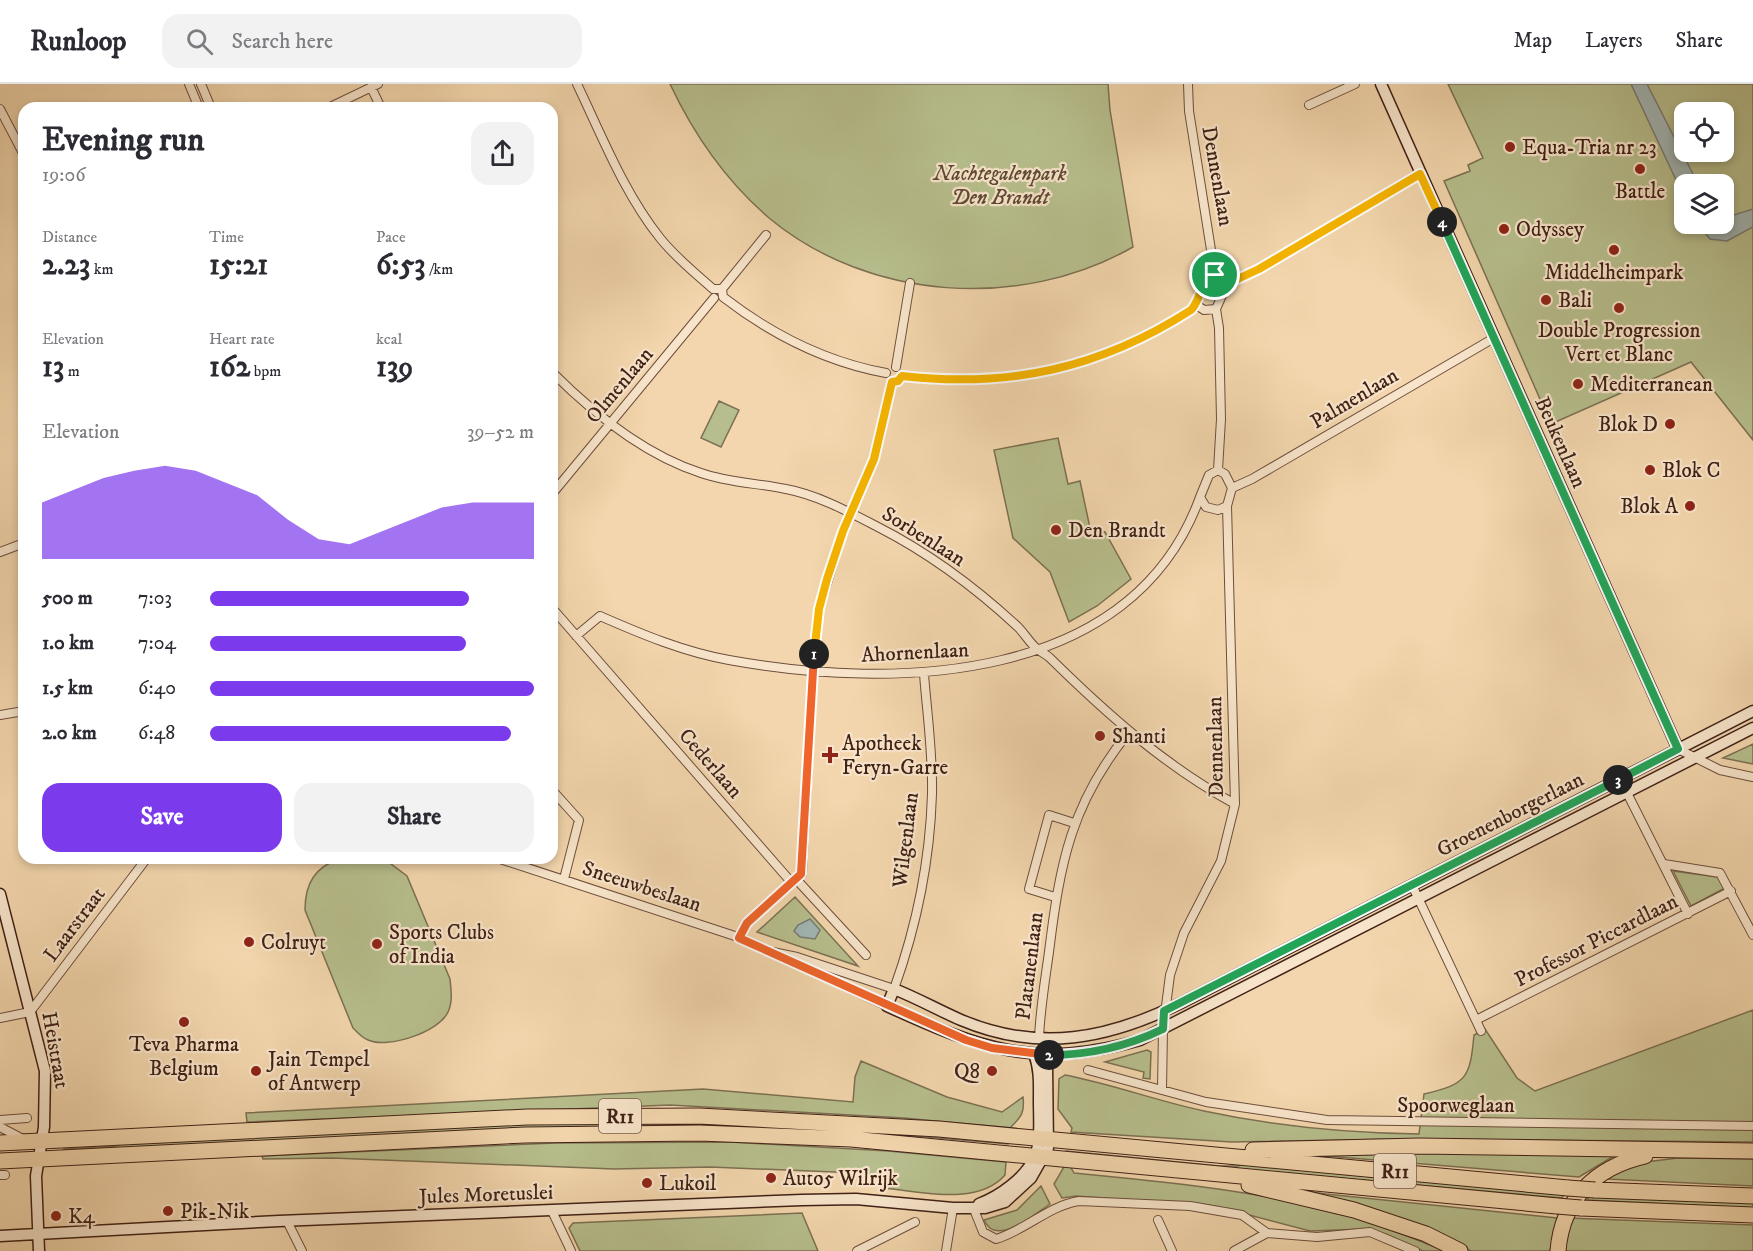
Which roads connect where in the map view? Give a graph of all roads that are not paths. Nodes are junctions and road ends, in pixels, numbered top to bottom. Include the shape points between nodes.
1 (189, 84) edge
2 (201, 84) edge
3 (577, 84) edge
4 (1188, 84) edge
5 (1355, 84) edge
6 (1381, 84) edge
7 (375, 86) edge
8 (196, 102) edge
9 (208, 102) edge
10 (341, 102) edge
11 (379, 102) edge
12 (1309, 105) dead end
13 (0, 109) edge
14 (18, 143) edge
15 (1416, 176) junction
16 (766, 235) dead end
17 (1215, 275) junction
18 (910, 283) dead end
19 (1227, 284) junction
20 (718, 294) junction
21 (1197, 304) junction
22 (1216, 309) junction
23 (1494, 338) junction
24 (896, 367) junction
25 (886, 373) junction
26 (902, 376) junction
27 (558, 377) edge
28 (892, 382) junction
29 (611, 423) junction
30 (1218, 470) junction
31 (558, 487) edge
32 (1232, 488) junction
33 (1200, 498) junction
34 (1227, 506) junction
35 (851, 514) junction
36 (18, 545) edge
37 (0, 552) edge
38 (558, 615) edge
39 (576, 636) junction
40 (1036, 649) junction
41 (813, 670) junction
42 (924, 674) junction
43 (1753, 711) edge
44 (18, 712) edge
45 (0, 715) edge
46 (1753, 728) edge
47 (1129, 732) junction
48 (1678, 749) junction
49 (1699, 760) junction
50 (1753, 777) edge
51 (1620, 779) junction
52 (1627, 792) junction
53 (558, 797) edge
54 (1235, 804) junction
55 (1074, 824) junction
56 (142, 864) edge
57 (516, 864) edge
58 (1664, 864) junction
59 (564, 879) junction
60 (794, 881) junction
61 (1412, 885) junction
62 (1731, 891) junction
63 (0, 894) edge
64 (1056, 897) junction
65 (1419, 899) junction
66 (1688, 914) junction
67 (1753, 935) edge
68 (739, 938) junction
69 (774, 952) junction
70 (866, 955) dead end
71 (894, 988) junction
72 (887, 1006) junction
73 (1164, 1011) junction
74 (30, 1012) junction
75 (0, 1018) edge
76 (1476, 1020) junction
77 (1163, 1029) junction
78 (1481, 1031) dead end
79 (1039, 1039) junction
80 (1034, 1054) junction
81 (1053, 1055) junction
82 (1088, 1070) dead end
83 (1162, 1090) junction
84 (27, 1118) dead end
85 (0, 1120) edge
86 (1753, 1126) edge
87 (0, 1128) edge
88 (1043, 1139) junction
89 (36, 1141) junction
90 (0, 1143) edge
91 (1687, 1150) junction
92 (1753, 1151) edge
93 (1220, 1155) junction
94 (1039, 1157) junction
95 (38, 1158) junction
96 (2, 1170) edge
97 (1218, 1175) junction
98 (1753, 1196) edge
99 (973, 1207) junction
100 (953, 1208) junction
101 (552, 1210) junction
102 (1753, 1215) edge
103 (1158, 1220) dead end
104 (287, 1221) junction
105 (915, 1222) dead end
106 (37, 1233) junction
107 (1267, 1233) junction
108 (0, 1236) edge
109 (39, 1251) edge
110 (302, 1251) edge
111 (571, 1251) edge
112 (857, 1251) edge
113 (946, 1251) edge
114 (1172, 1251) edge
115 (1234, 1251) edge
116 (1415, 1251) edge
117 (1460, 1251) edge
118 (1558, 1251) edge

1 - 8 street
2 - 9 street
3 - 20 street via 630,191 660,239
4 - 17 street, Dennenlaan
5 - 12 street
6 - 15 street, Beukenlaan
7 - 10 street
7 - 11 street
13 - 14 street
15 - 19 street
15 - 23 street, Beukenlaan
16 - 20 street, Olmenlaan
17 - 19 street via 1224,277
17 - 21 street via 1207,279
18 - 24 street
19 - 22 street
20 - 25 street via 764,328 799,345
20 - 29 street, Olmenlaan
21 - 22 street via 1204,310
21 - 26 street via 1132,343 1047,372 954,381
22 - 30 street via 1221,419
23 - 32 street, Palmenlaan
23 - 48 street, Beukenlaan
24 - 25 street
24 - 26 street
25 - 28 street
26 - 28 street
27 - 29 street, Sorbenlaan
28 - 35 street via 874,459
29 - 31 street, Olmenlaan
29 - 35 street, Sorbenlaan via 652,451 701,473 788,489
30 - 32 street via 1225,474
30 - 33 street via 1209,475
32 - 34 street, Dennenlaan
33 - 34 street via 1206,507 1218,510
33 - 40 street, Ahornenlaan via 1176,549 1142,588 1118,610 1079,633
34 - 54 street, Dennenlaan
35 - 40 street, Sorbenlaan via 950,572 1002,613
35 - 41 street via 819,609
36 - 37 street
38 - 39 street, Cederlaan
39 - 41 street, Ahornenlaan via 600,616 655,640 727,660
39 - 60 street, Cederlaan
40 - 42 street, Ahornenlaan via 983,666
40 - 47 street, Sorbenlaan via 1049,656
41 - 42 street, Ahornenlaan
41 - 60 street via 801,874
42 - 71 street, Wilgenlaan via 932,793 929,828 916,908
43 - 48 street, Groenenborgerlaan
44 - 45 street
46 - 49 street, Groenenborgerlaan
47 - 54 street, Sorbenlaan via 1184,774
47 - 55 street, Platanenlaan via 1100,771
48 - 49 street
48 - 51 street, Groenenborgerlaan
49 - 50 street via 1720,770
49 - 52 street, Groenenborgerlaan
51 - 52 street
51 - 61 street, Groenenborgerlaan
52 - 58 street
52 - 65 street, Groenenborgerlaan
53 - 59 street via 579,820
54 - 73 street, Dennenlaan via 1221,861 1174,960
55 - 64 street, Platanenlaan
55 - 64 street, Platanenlaan via 1049,815 1029,889
56 - 74 street, Laarstraat
57 - 59 street, Sneeuwbeslaan
58 - 62 street via 1720,873
58 - 66 street
59 - 68 street, Sneeuwbeslaan
60 - 68 street via 747,923
60 - 70 street
61 - 65 street
61 - 73 street, Groenenborgerlaan
62 - 66 street, Professor Piccardlaan
62 - 67 street
63 - 74 street, Heistraat
64 - 79 street, Platanenlaan
65 - 76 street
65 - 77 street, Groenenborgerlaan
66 - 76 street, Professor Piccardlaan
68 - 69 street, Sneeuwbeslaan
69 - 71 street, Sneeuwbeslaan
69 - 72 street, Sneeuwbeslaan
71 - 72 street, Wilgenlaan
71 - 79 street, Groenenborgerlaan via 980,1027
72 - 80 street, Groenenborgerlaan via 966,1040
73 - 77 street
73 - 79 street, Groenenborgerlaan via 1093,1036
74 - 75 street
74 - 89 street, Heistraat via 45,1071 46,1095
76 - 78 street
77 - 81 street, Groenenborgerlaan via 1123,1045
77 - 83 street
80 - 81 street, Groenenborgerlaan
80 - 88 street, Jules Moretuslei
81 - 88 street, Jules Moretuslei via 1047,1065
82 - 83 street, Spoorweglaan
83 - 86 street, Spoorweglaan via 1263,1112 1327,1120
84 - 85 street
87 - 89 street
88 - 89 highway, R11 via 781,1118 612,1116
88 - 93 highway, R11
88 - 94 street, Jules Moretuslei
89 - 90 highway, R11
89 - 95 street, Heistraat
91 - 92 highway
91 - 93 highway via 1419,1146 1286,1149
91 - 118 highway via 1629,1159 1598,1175 1568,1209
93 - 98 highway, R11, bridge via 1568,1188
94 - 95 highway, R11 via 789,1136 612,1133
94 - 97 highway, R11
94 - 99 street, Jules Moretuslei via 1020,1190 1005,1202
95 - 96 highway, R11
95 - 106 street, Heistraat
97 - 102 highway, R11, bridge via 1581,1208
97 - 117 highway via 1354,1210 1426,1234
99 - 100 street, Jules Moretuslei
99 - 107 street via 983,1232 996,1239 1061,1204 1079,1201 1190,1206 1242,1215
100 - 101 street, Jules Moretuslei via 856,1199
100 - 113 street
101 - 104 street, Jules Moretuslei
101 - 111 street
103 - 114 street
104 - 106 street, Jules Moretuslei
104 - 110 street
105 - 112 street
106 - 108 street, Jules Moretuslei
106 - 109 street, Heistraat
107 - 115 street
107 - 116 street via 1317,1237 1370,1232

